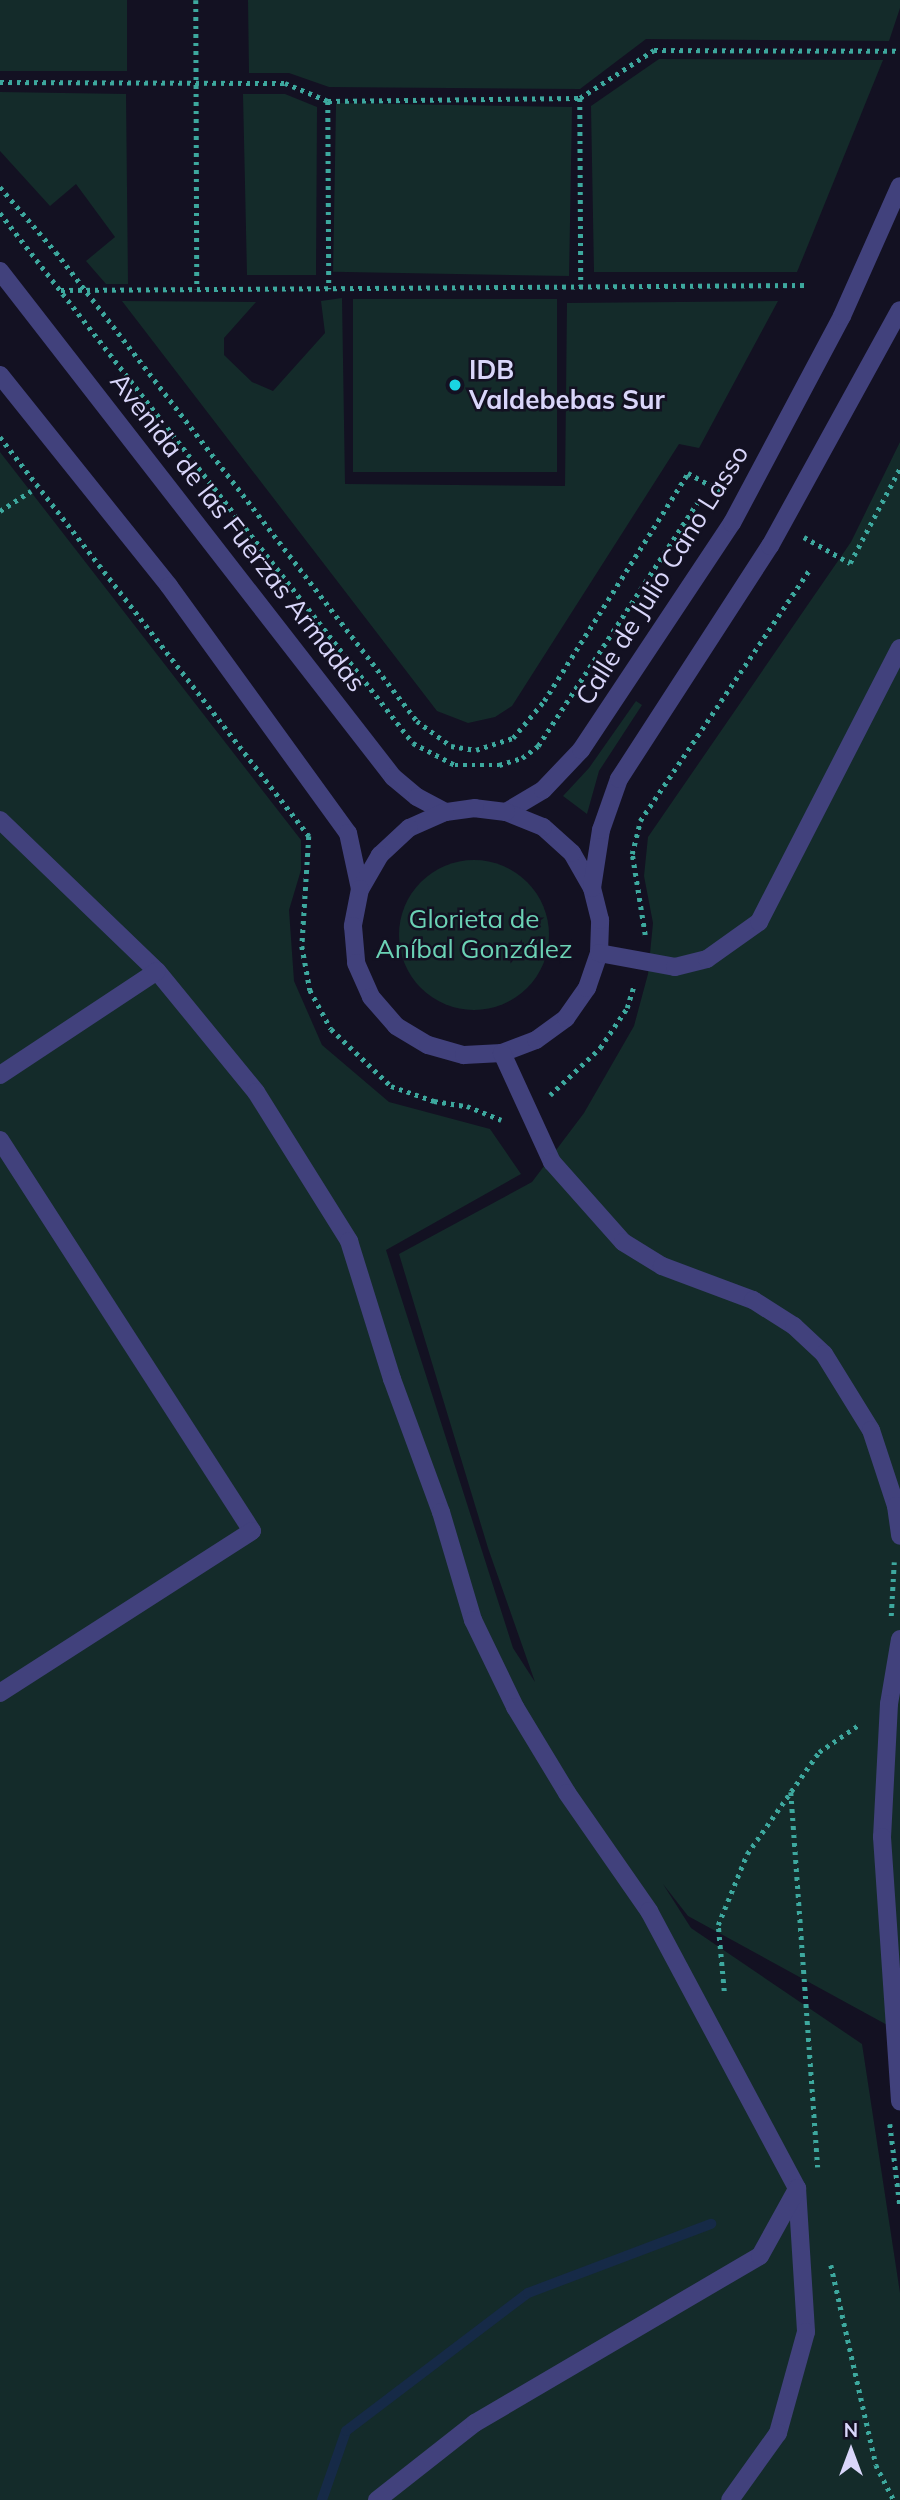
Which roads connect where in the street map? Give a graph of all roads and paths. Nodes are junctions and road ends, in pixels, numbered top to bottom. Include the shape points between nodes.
1 (196, 0) edge
2 (900, 51) edge
3 (0, 82) edge
4 (196, 83) junction
5 (580, 98) junction
6 (328, 101) junction
7 (900, 186) edge
8 (0, 187) edge
9 (0, 213) edge
10 (0, 271) edge
11 (809, 285) dead end
12 (581, 287) junction
13 (197, 289) junction
14 (329, 289) junction
15 (60, 290) junction
16 (85, 290) junction
17 (900, 310) edge
18 (0, 374) edge
19 (0, 437) edge
20 (900, 468) edge
21 (688, 473) dead end
22 (31, 491) dead end
23 (698, 503) dead end
24 (0, 511) edge
25 (850, 563) dead end
26 (809, 570) dead end
27 (900, 648) edge
28 (445, 812) junction
29 (506, 812) junction
30 (0, 820) edge
31 (592, 888) junction
32 (360, 889) junction
33 (599, 953) junction
34 (641, 964) junction
35 (157, 971) junction
36 (502, 1053) junction
37 (0, 1075) edge
38 (531, 1124) junction
39 (0, 1140) edge
40 (900, 1536) edge
41 (894, 1557) dead end
42 (894, 1634) edge
43 (0, 1693) edge
44 (889, 1704) junction
45 (791, 1791) junction
46 (724, 1997) dead end
47 (900, 2101) edge
48 (890, 2121) dead end
49 (819, 2182) dead end
50 (797, 2188) junction
51 (900, 2205) edge
52 (830, 2258) dead end
53 (377, 2500) edge
54 (730, 2500) edge
55 (894, 2500) edge

1 - 4 path
2 - 5 path via 654,50
3 - 4 path
4 - 6 path via 285,83
4 - 13 path
5 - 6 path
5 - 12 path
6 - 14 path
7 - 29 street, Calle de Julio Cano Lasso via 842,316 732,523 581,750 543,790
8 - 16 path
9 - 15 path
10 - 28 street, Avenida de las Fuerzas Armadas via 393,777 416,797
11 - 12 path
12 - 14 path
13 - 14 path
13 - 16 path
15 - 16 path
15 - 23 path via 413,743 455,765 499,765 522,758 538,746
16 - 21 path via 416,721 451,746 476,750 497,746 513,738 531,719
17 - 31 street via 770,546 619,779 601,830
18 - 32 street via 169,586 348,833
19 - 38 path via 309,836 302,946 310,990 331,1029 391,1086 495,1115 514,1132
20 - 25 path
22 - 24 path
26 - 34 path via 640,821 632,854 644,911
27 - 34 street via 759,922 707,959 675,967
28 - 29 street via 475,808
28 - 32 street via 409,828 380,855
29 - 31 street via 542,828 572,853
30 - 35 street
31 - 33 street via 600,920
32 - 36 street via 353,926 356,963 372,997 396,1026 428,1045 464,1055
33 - 34 street
33 - 36 street via 587,988 565,1018 536,1040
34 - 38 path via 627,1008 600,1048 547,1099 550,1117
35 - 37 street
35 - 50 street via 256,1092 349,1241 473,1620 515,1707 567,1793 649,1911
36 - 38 street
38 - 40 street via 560,1172 623,1242 662,1266 753,1300 794,1326 824,1354 871,1430 896,1506
39 - 43 street via 252,1531
41 - 42 path
42 - 44 street
44 - 45 path via 819,1752
44 - 47 street via 882,1837
45 - 46 path via 747,1854 718,1925
45 - 49 path
48 - 51 path
50 - 53 street via 760,2256 475,2423
50 - 54 street via 806,2332 778,2433
52 - 55 path via 876,2465

